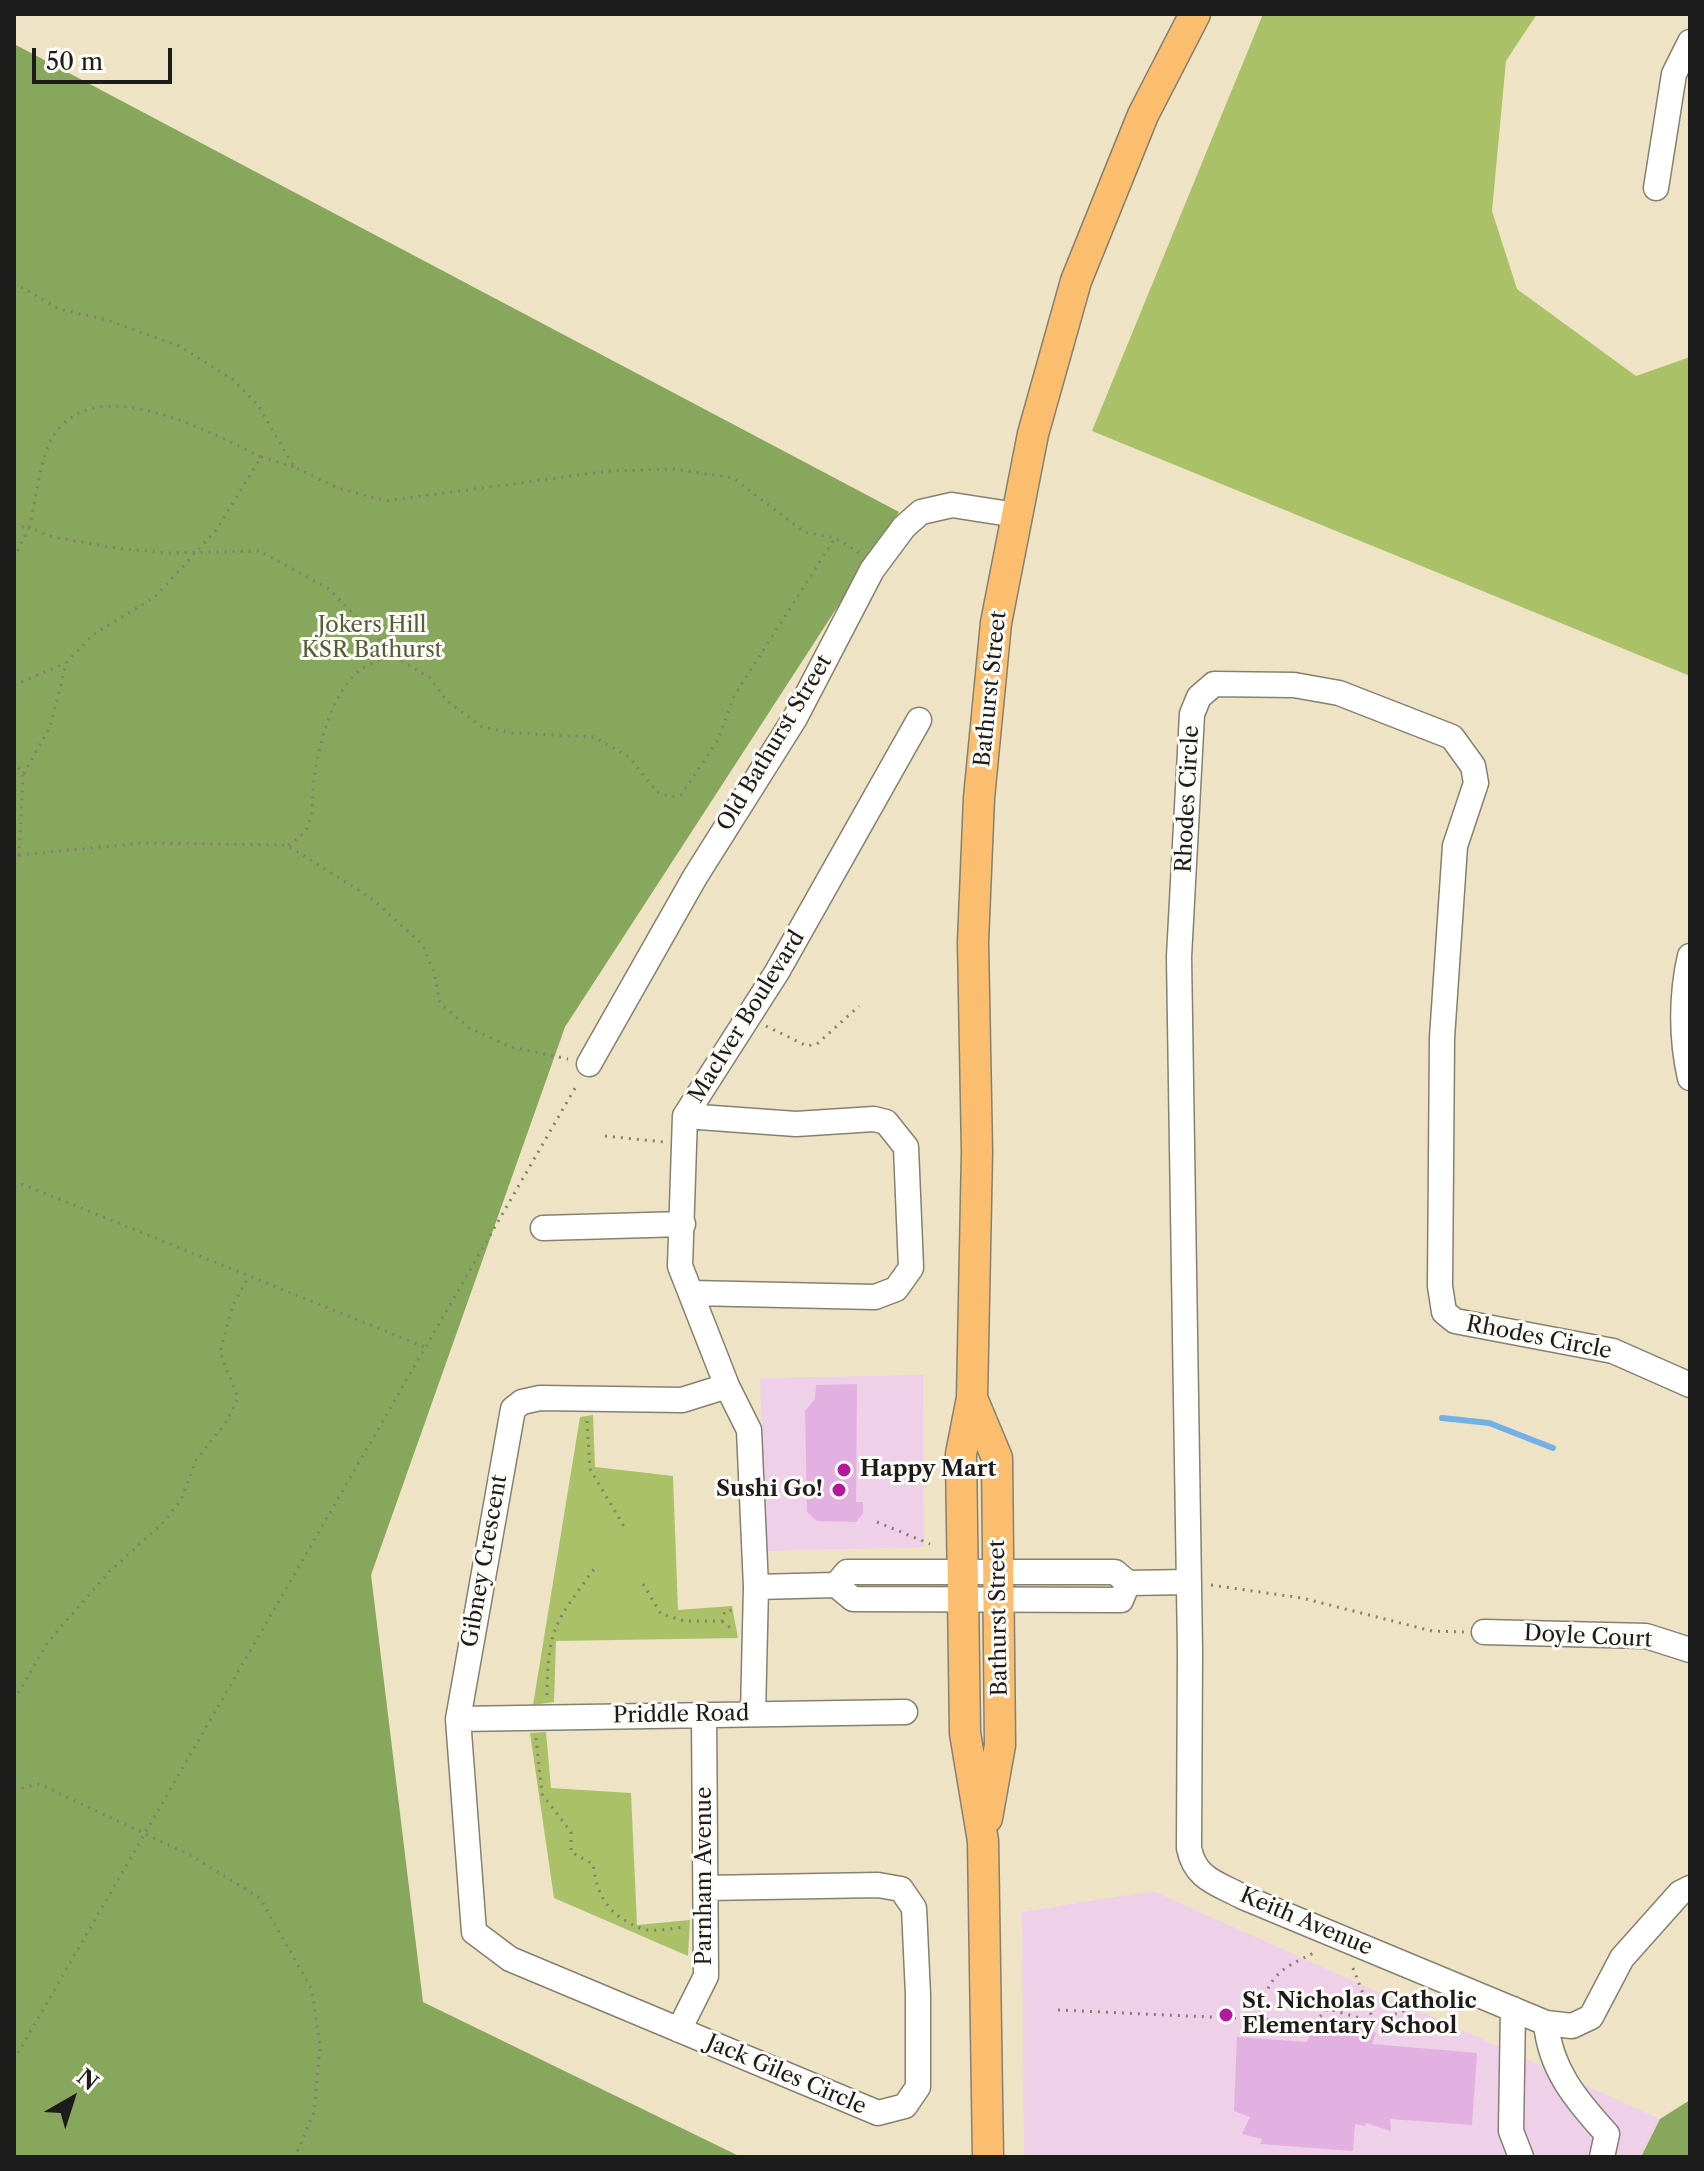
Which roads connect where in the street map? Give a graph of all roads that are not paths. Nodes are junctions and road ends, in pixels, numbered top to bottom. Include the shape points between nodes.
1 (1195, 14) edge
2 (1690, 42) edge
3 (1656, 188) dead end
4 (1016, 515) junction
5 (919, 720) dead end
6 (1690, 956) edge
7 (589, 1064) road end
8 (1690, 1078) edge
9 (685, 1116) junction
10 (683, 1224) junction
11 (543, 1228) dead end
12 (691, 1293) junction
13 (1690, 1385) edge
14 (727, 1386) junction
15 (972, 1398) junction
16 (1199, 1584) junction
17 (999, 1585) junction
18 (964, 1586) junction
19 (756, 1599) junction
20 (1484, 1632) road end
21 (1690, 1650) edge
22 (905, 1712) dead end
23 (753, 1714) junction
24 (704, 1716) junction
25 (458, 1719) junction
26 (983, 1841) junction
27 (706, 1888) junction
28 (1690, 1888) edge
29 (1513, 2009) junction
30 (1546, 2023) junction
31 (679, 2030) junction
32 (988, 2157) edge
33 (1521, 2157) edge
34 (1602, 2157) edge

1 - 4 main road, Bathurst Street via 1143,115 1076,281
2 - 3 street via 1674,74
4 - 7 street, Old Bathurst Street via 952,505 921,512 877,563 795,718 695,877
4 - 15 main road, Bathurst Street via 996,623 979,798 973,942 977,1152
5 - 9 street, MacIver Boulevard via 819,900
6 - 8 street via 1683,1027
9 - 10 street, MacIver Boulevard
9 - 12 street via 796,1124 886,1122 906,1147 911,1268 896,1289 875,1297
10 - 11 street
10 - 12 street, MacIver Boulevard via 680,1266
12 - 14 street, MacIver Boulevard
13 - 16 street, Rhodes Circle via 1613,1351 1455,1321 1444,1312 1442,1038 1455,846 1476,783 1473,766 1452,737 1339,693 1294,685 1214,684 1199,697 1192,714 1179,957
14 - 19 street, MacIver Boulevard via 749,1430
14 - 25 street, Gibney Crescent via 682,1400 540,1398 513,1409
15 - 17 main road, Bathurst Street via 997,1458
15 - 18 main road, Bathurst Street via 961,1454
16 - 17 street via 1128,1583 1115,1572
16 - 29 street, Keith Avenue via 1192,1865 1243,1897
17 - 18 street
17 - 26 main road, Bathurst Street via 1000,1745
18 - 19 street via 847,1572 836,1585
18 - 26 main road, Bathurst Street via 965,1733
19 - 23 street, MacIver Boulevard
20 - 21 street, Doyle Court via 1646,1636
22 - 23 street, Priddle Road
23 - 24 street, Priddle Road
24 - 25 street, Priddle Road
24 - 27 street, Parnham Avenue
25 - 31 street, Gibney Crescent via 462,1935
26 - 32 main road, Bathurst Street
27 - 31 street, Parnham Avenue via 706,1976
27 - 31 street, Jack Giles Circle via 901,1889 914,1908 918,2087 905,2106 878,2113
28 - 30 street, Keith Avenue via 1622,1958 1591,2017 1572,2026
29 - 30 street, Keith Avenue
29 - 33 street via 1511,2131
30 - 34 street via 1548,2050 1573,2097 1607,2134

